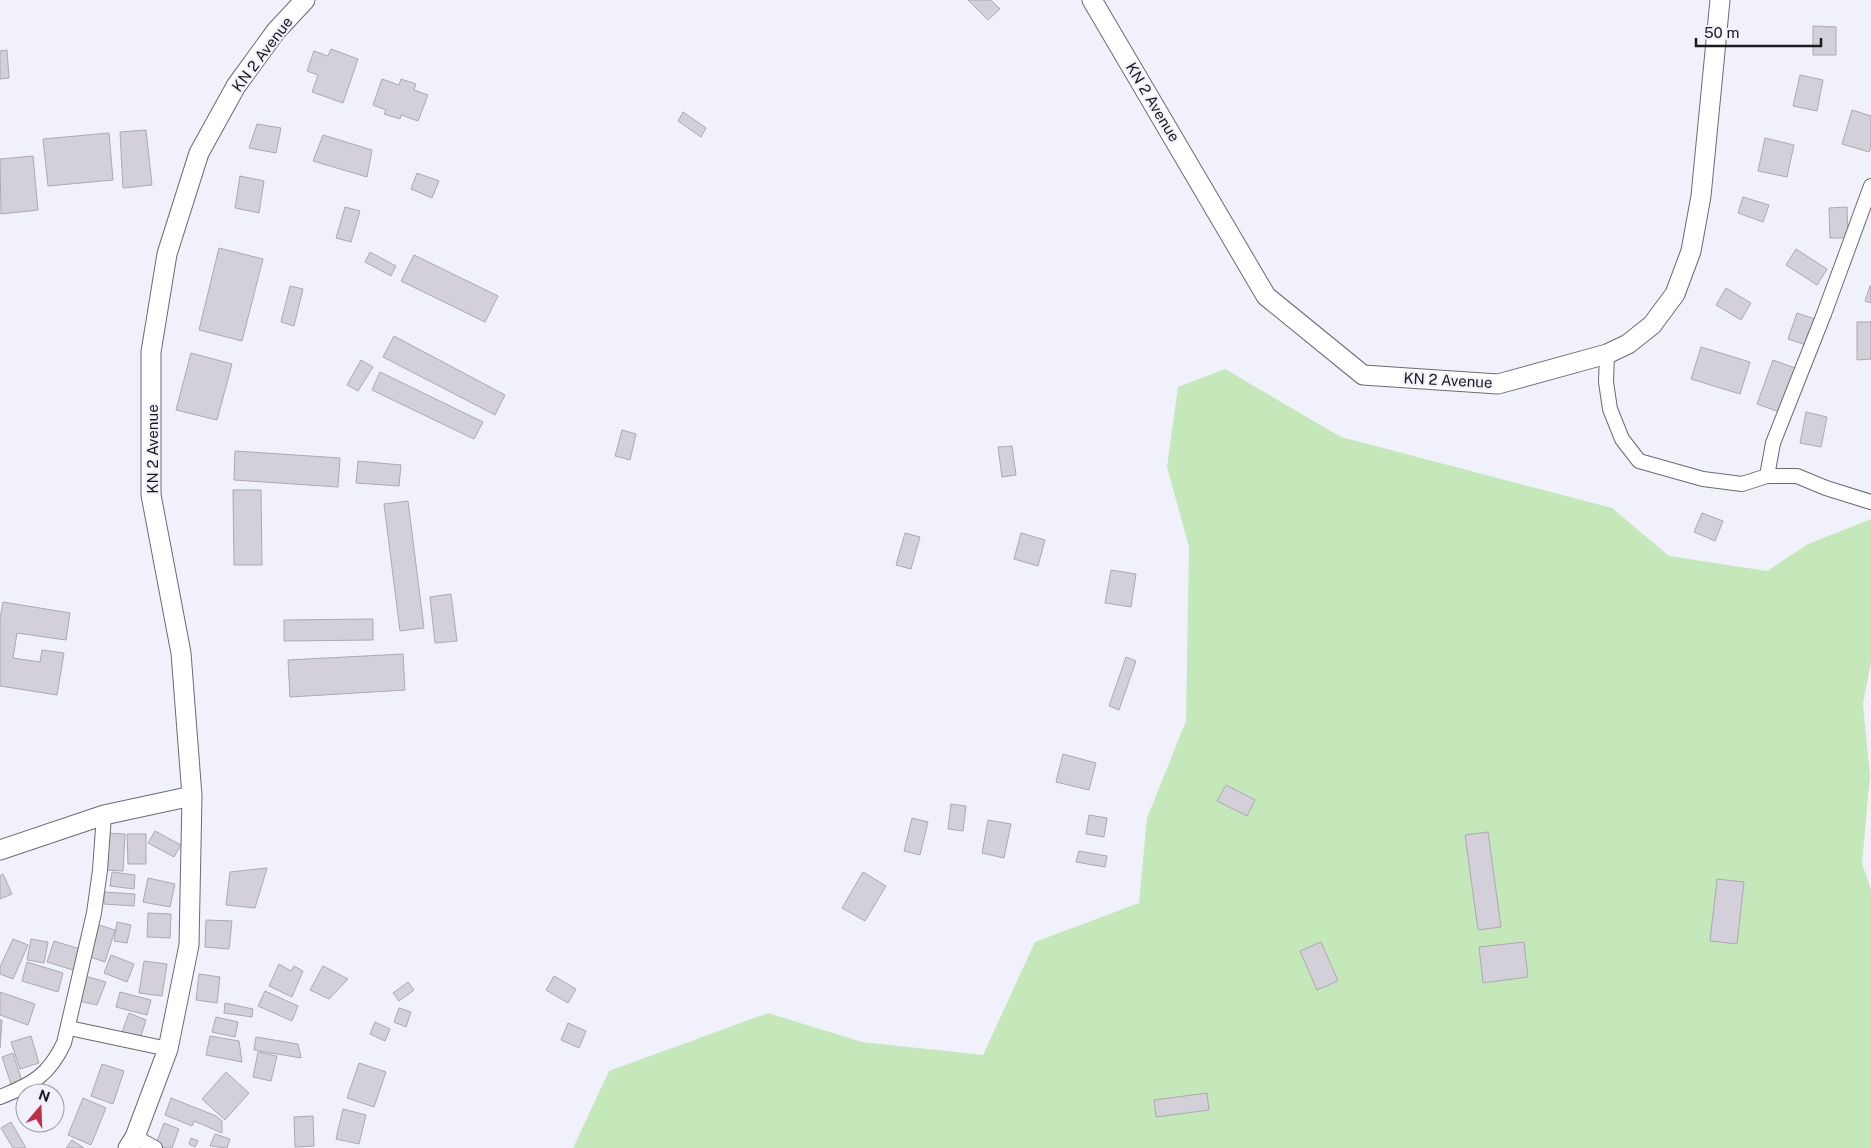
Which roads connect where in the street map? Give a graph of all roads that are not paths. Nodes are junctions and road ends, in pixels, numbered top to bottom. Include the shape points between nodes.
1 (305, 0) edge
2 (1092, 0) edge
3 (1720, 0) edge
4 (1871, 186) edge
5 (1607, 354) junction
6 (1767, 476) junction
7 (1871, 502) edge
8 (192, 796) junction
9 (104, 815) junction
10 (0, 850) edge
11 (69, 1028) junction
12 (168, 1049) junction
13 (0, 1097) edge
14 (131, 1142) edge
15 (154, 1148) edge

1 - 8 main road, KN 2 Avenue via 276,31 236,86 199,153 167,254 151,352 150,495 181,653
2 - 5 main road, KN 2 Avenue via 1266,296 1363,375 1498,384
3 - 5 main road, KN 2 Avenue via 1701,196 1691,251 1675,294 1652,325 1628,344
4 - 6 street via 1773,444
5 - 6 street via 1606,382 1610,409 1622,439 1640,461 1703,479 1742,484
6 - 7 street via 1797,476
8 - 9 main road
8 - 12 main road, KN 2 Avenue via 188,945
9 - 10 main road
9 - 11 street via 94,912
11 - 12 street
11 - 13 street via 56,1060 42,1076 22,1089
12 - 14 main road, KN 2 Avenue
14 - 15 street

